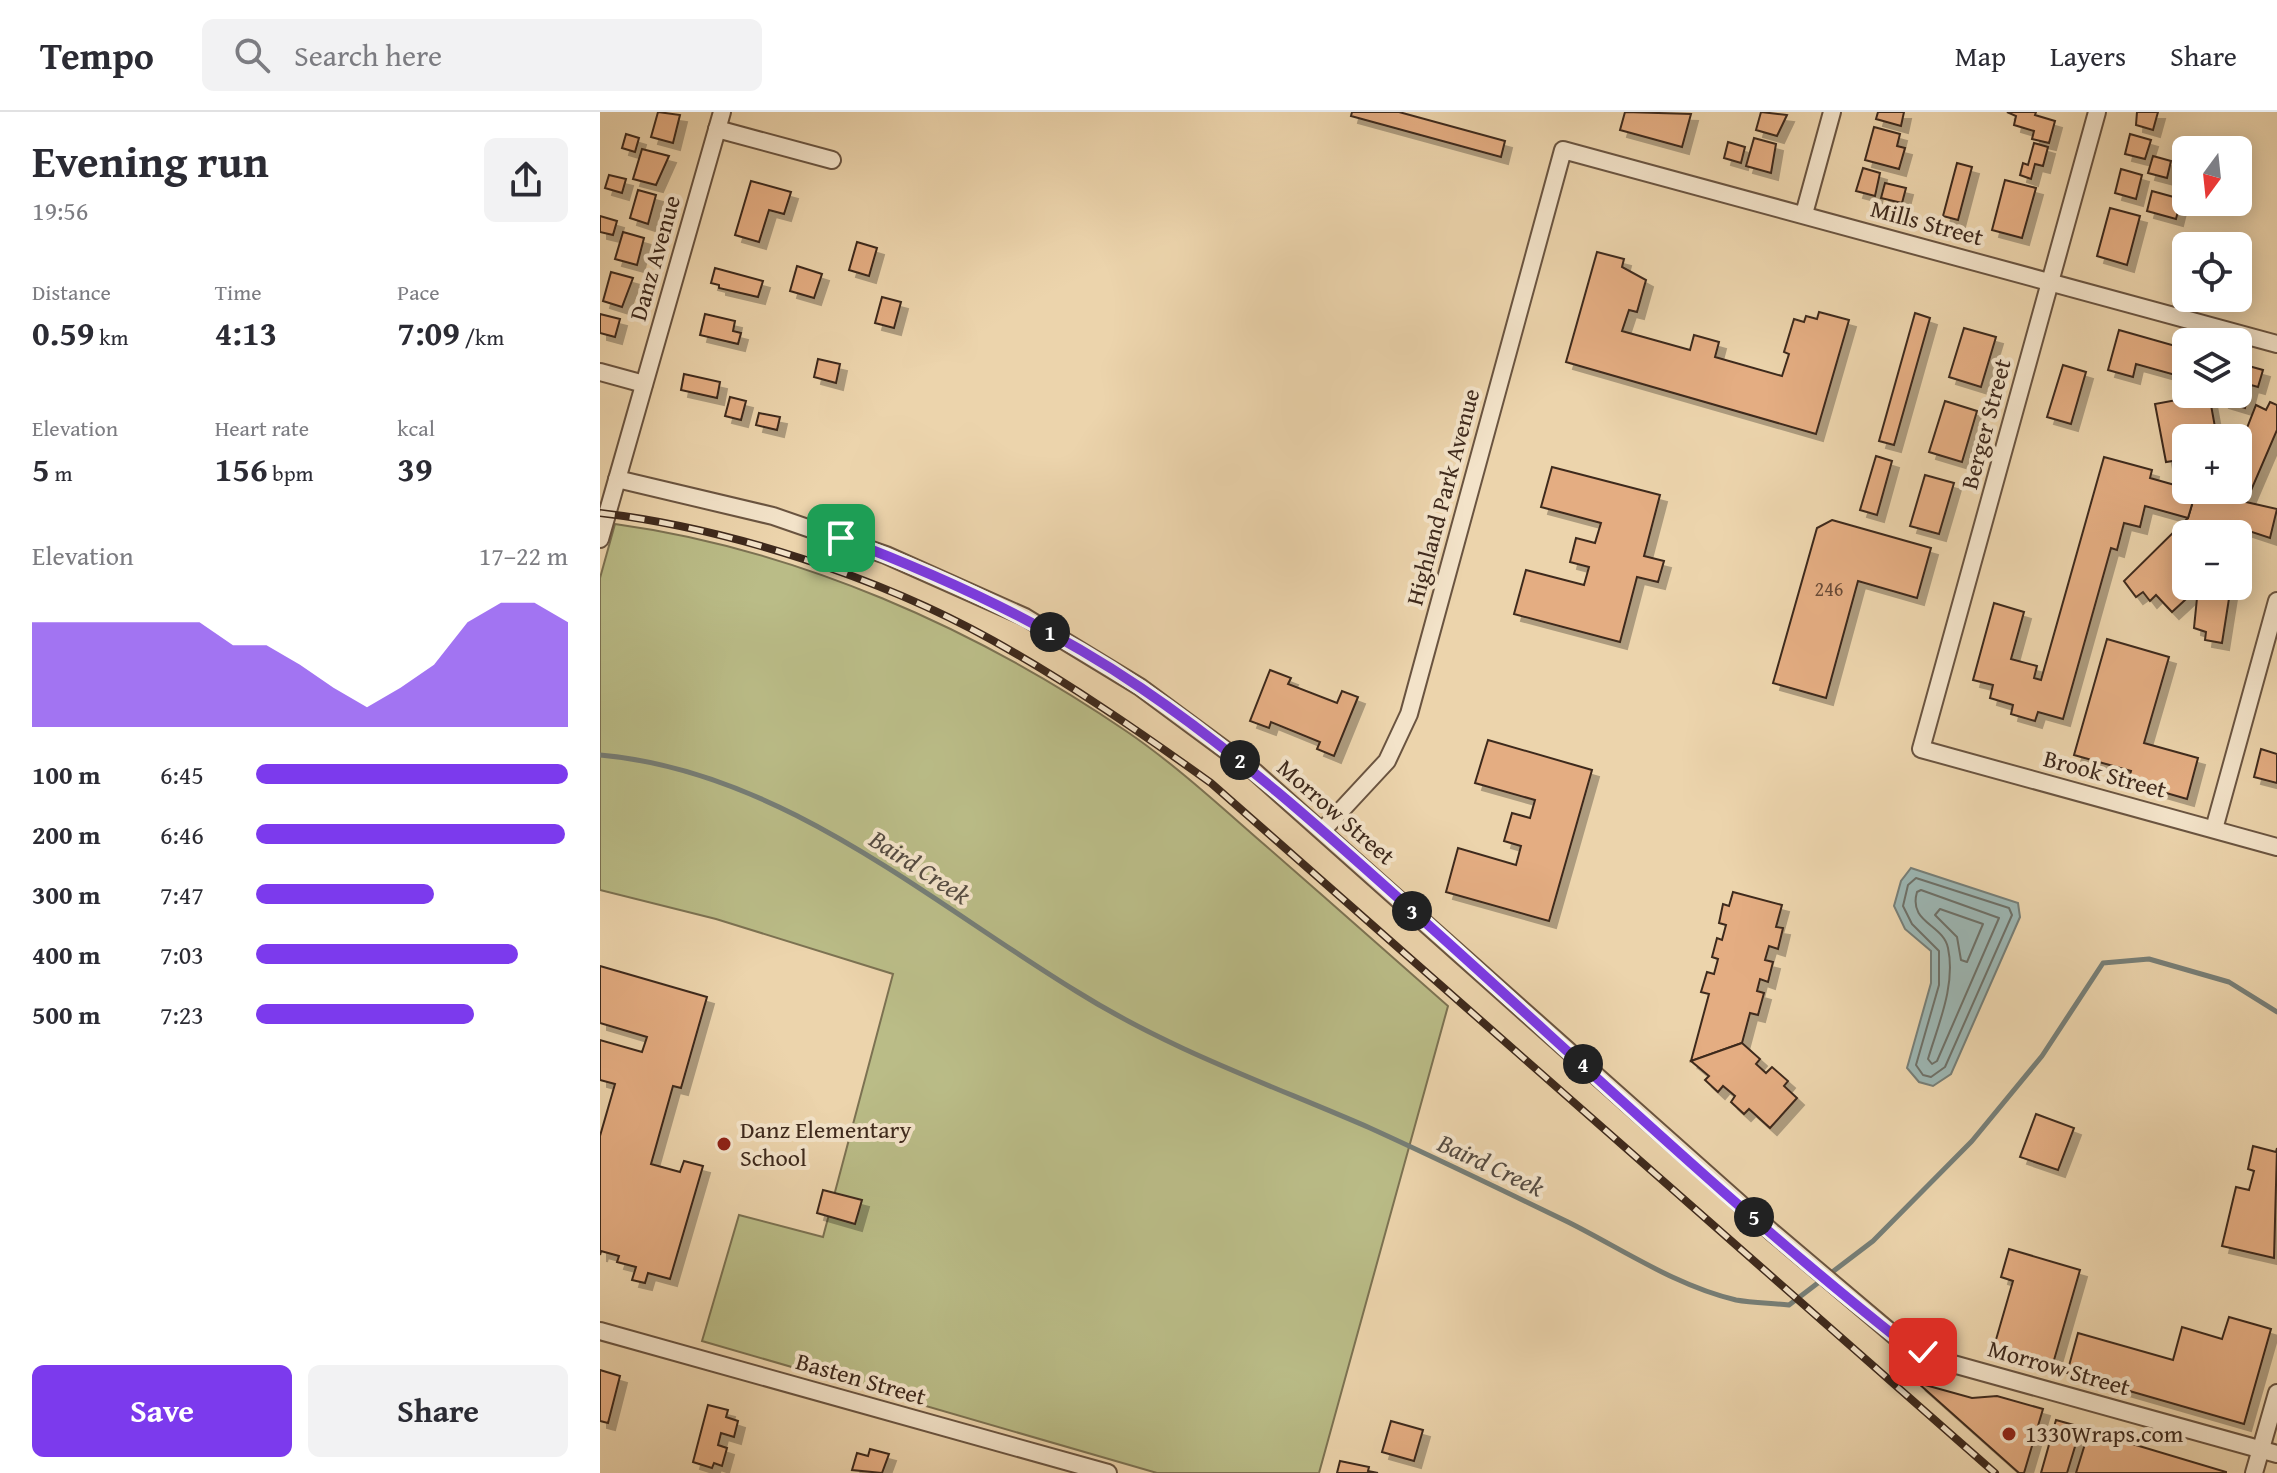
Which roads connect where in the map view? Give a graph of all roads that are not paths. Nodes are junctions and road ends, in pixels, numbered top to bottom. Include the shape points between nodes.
1 (722, 112) edge
2 (1832, 112) edge
3 (2097, 112) edge
4 (717, 129) junction
5 (1563, 150) joint
6 (832, 160) dead end
7 (1804, 214) junction
8 (2050, 282) junction
9 (2277, 344) edge
10 (600, 372) edge
11 (644, 384) junction
12 (617, 479) junction
13 (600, 539) edge
14 (2277, 601) edge
15 (1921, 749) joint
16 (2214, 829) junction
17 (1322, 831) junction
18 (2277, 847) edge
19 (600, 1331) edge
20 (2277, 1393) edge
21 (2269, 1452) edge
22 (1098, 1472) edge
23 (2254, 1473) edge

1 - 4 street, Danz Avenue
2 - 7 street
3 - 8 street, Berger Street
4 - 6 street
4 - 11 street, Danz Avenue
5 - 7 street, Mills Street
5 - 17 street, Highland Park Avenue via 1409,714 1387,761
7 - 8 street, Mills Street
8 - 9 street, Mills Street
8 - 15 street, Berger Street
10 - 11 street
11 - 12 street, Danz Avenue
12 - 13 street, Danz Avenue
12 - 17 street, Morrow Street via 704,497 841,538 1025,617 1199,728
14 - 16 street
15 - 16 street, Brook Street
16 - 18 street, Brook Street
17 - 21 street, Morrow Street via 1901,1341 1953,1364
19 - 22 street, Basten Street
20 - 21 street
21 - 23 street

